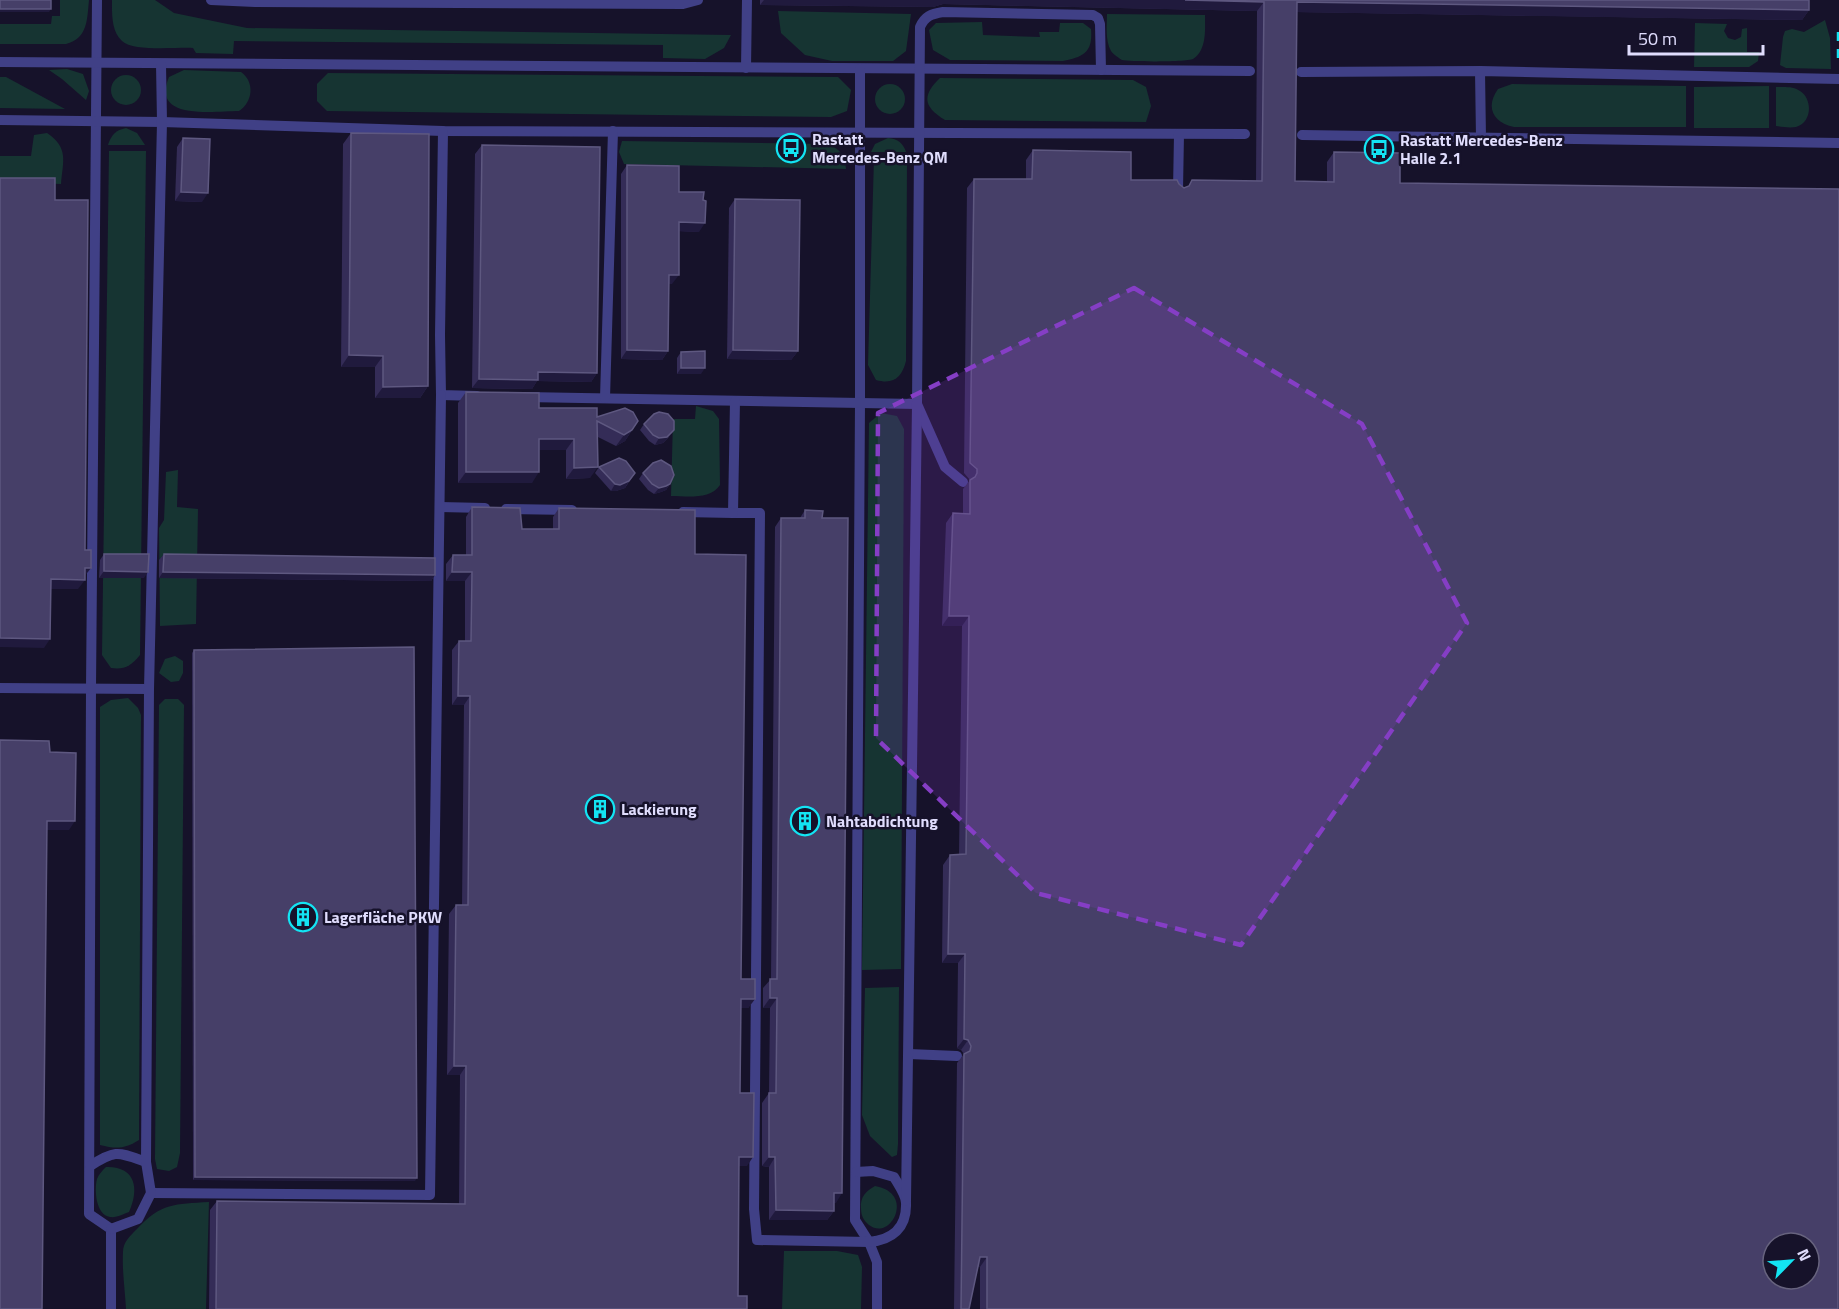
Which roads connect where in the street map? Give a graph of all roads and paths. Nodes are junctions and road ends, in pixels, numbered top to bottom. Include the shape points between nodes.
1 (97, 0) edge
2 (211, 0) edge
3 (698, 0) edge
4 (747, 0) edge
5 (253, 1) edge
6 (0, 62) edge
7 (96, 64) junction
8 (161, 64) junction
9 (746, 68) junction
10 (860, 69) junction
11 (919, 69) junction
12 (1101, 70) junction
13 (1480, 71) junction
14 (1250, 72) dead end
15 (1301, 72) dead end
16 (1839, 79) edge
17 (0, 120) edge
18 (96, 120) junction
19 (162, 122) junction
20 (443, 131) junction
21 (613, 132) junction
22 (859, 132) junction
23 (919, 133) junction
24 (1179, 134) junction
25 (1245, 135) dead end
26 (1302, 135) dead end
27 (1481, 138) junction
28 (1839, 143) edge
29 (1178, 190) edge
30 (441, 395) junction
31 (488, 396) edge
32 (512, 396) edge
33 (606, 398) junction
34 (735, 401) junction
35 (860, 402) junction
36 (917, 405) junction
37 (963, 482) dead end
38 (440, 507) junction
39 (581, 510) edge
40 (675, 512) edge
41 (733, 513) junction
42 (0, 688) edge
43 (91, 688) junction
44 (149, 689) junction
45 (909, 1054) junction
46 (957, 1056) dead end
47 (146, 1162) junction
48 (90, 1166) junction
49 (856, 1172) junction
50 (152, 1193) junction
51 (906, 1201) junction
52 (111, 1229) junction
53 (869, 1242) junction
54 (111, 1309) edge
55 (876, 1309) edge

1 - 7 lane
2 - 5 lane
3 - 5 lane via 683,4
4 - 9 lane
6 - 7 lane
7 - 8 lane
7 - 18 lane
8 - 9 lane
8 - 19 lane
9 - 10 lane
10 - 11 lane
10 - 22 lane
11 - 12 lane
11 - 12 lane via 920,27 924,19 931,14 965,12 1093,15 1100,24
11 - 23 lane
12 - 14 lane
13 - 15 lane
13 - 16 lane
13 - 27 lane
17 - 18 lane
18 - 19 lane
18 - 43 lane
19 - 20 lane
19 - 44 lane
20 - 21 lane
20 - 30 lane
21 - 22 lane
21 - 33 lane
22 - 23 lane
22 - 35 lane
23 - 24 lane
23 - 36 lane
24 - 25 lane
24 - 29 lane
26 - 27 lane
27 - 28 lane
30 - 31 lane
30 - 38 lane
32 - 33 lane
33 - 34 lane
34 - 35 lane
34 - 41 lane
35 - 36 lane
35 - 49 lane
36 - 37 lane via 945,467
36 - 45 lane
38 - 39 lane
38 - 50 lane via 430,1195
40 - 41 lane
41 - 53 lane via 760,513 754,1209 757,1240
42 - 43 lane
43 - 44 lane
43 - 48 lane
44 - 47 lane
45 - 46 lane
45 - 51 lane
47 - 48 lane via 110,1153
47 - 50 lane
48 - 52 lane via 89,1214
49 - 51 lane via 873,1171 894,1177
49 - 53 lane via 855,1220
50 - 52 lane via 138,1219
51 - 53 lane via 902,1226 885,1240
52 - 54 lane
53 - 55 lane via 877,1262

